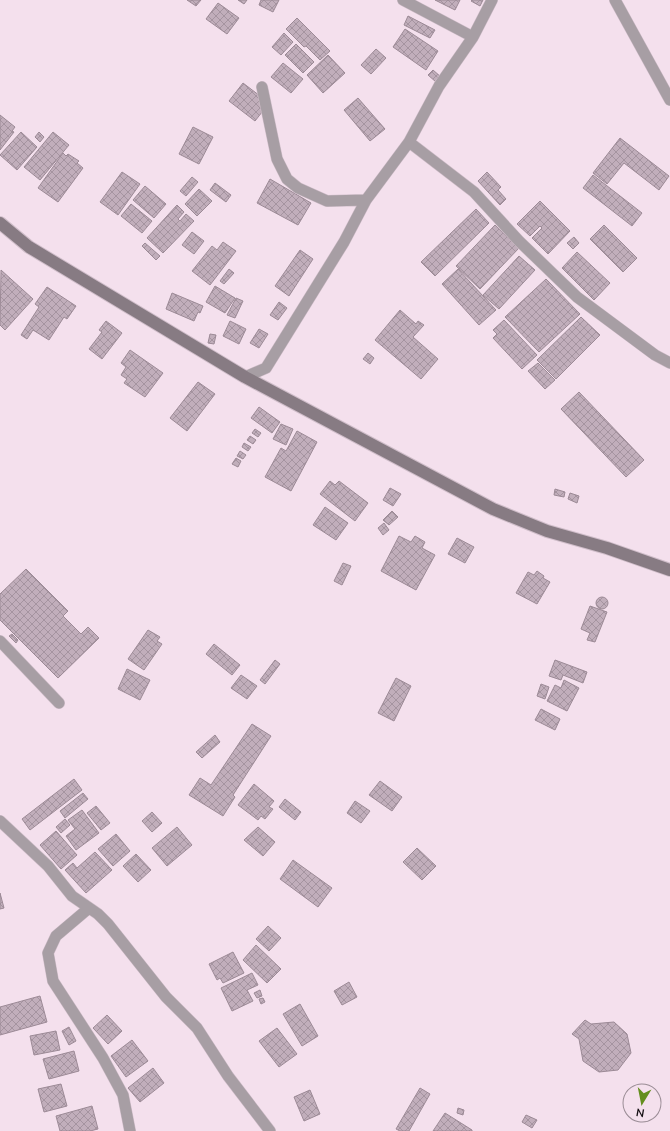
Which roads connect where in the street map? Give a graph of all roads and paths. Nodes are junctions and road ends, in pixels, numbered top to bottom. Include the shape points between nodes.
1 (403, 0) edge
2 (492, 0) edge
3 (615, 0) edge
4 (473, 37) junction
5 (262, 87) dead end
6 (670, 100) edge
7 (409, 142) junction
8 (366, 200) junction
9 (0, 223) edge
10 (670, 363) edge
11 (245, 377) junction
12 (670, 570) edge
13 (0, 641) edge
14 (59, 703) dead end
15 (0, 821) edge
16 (89, 908) junction
17 (130, 1131) edge
18 (270, 1131) edge

1 - 4 street
2 - 4 street
3 - 6 street
4 - 7 street via 439,86
5 - 8 street via 277,159 287,178 298,188 326,201
7 - 8 street
7 - 10 street via 474,192 576,297 655,355
8 - 11 street via 344,242 266,368
9 - 11 main road via 29,247
11 - 12 main road via 493,509 547,531
13 - 14 street
15 - 16 street via 48,866 72,896
16 - 17 street via 56,936 48,953 53,981 103,1058 123,1095
16 - 18 street via 108,924 166,997 197,1028 228,1076

